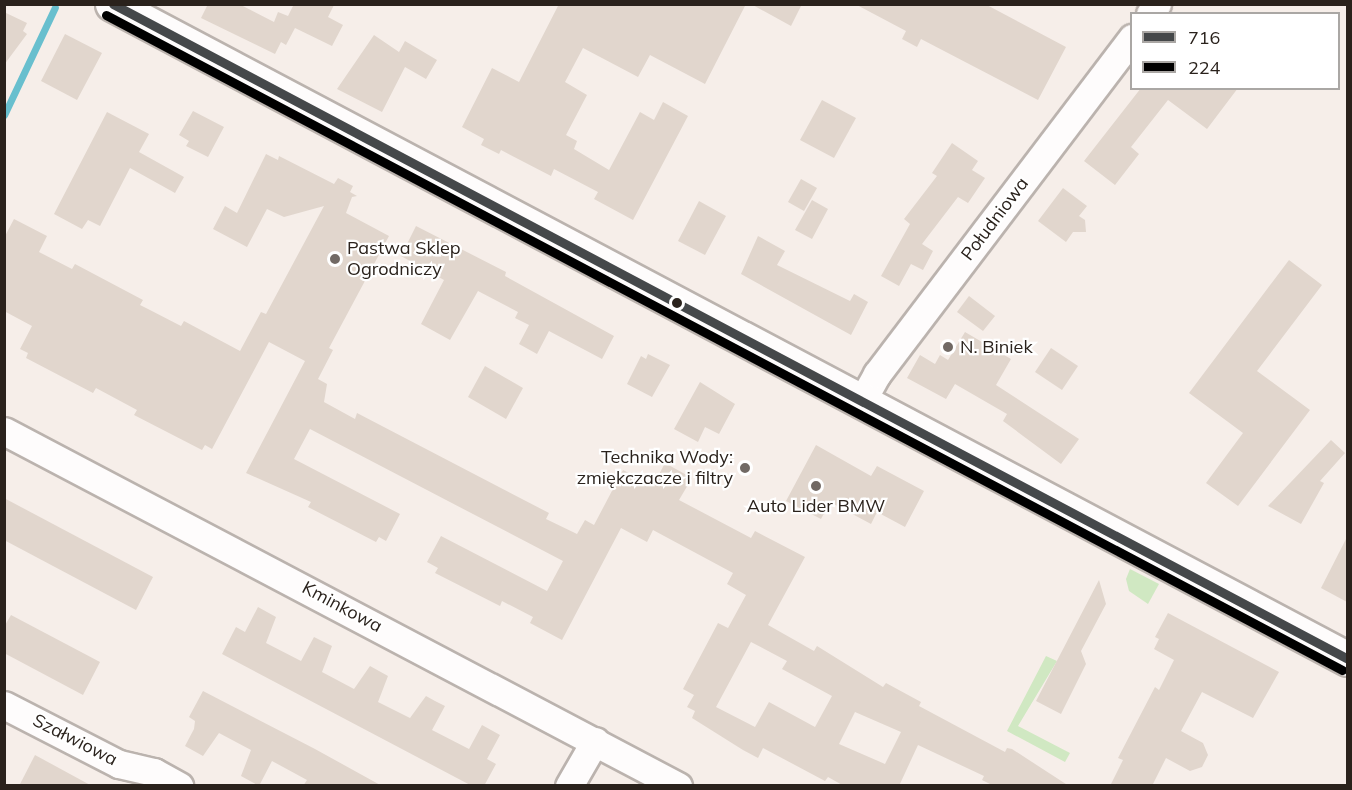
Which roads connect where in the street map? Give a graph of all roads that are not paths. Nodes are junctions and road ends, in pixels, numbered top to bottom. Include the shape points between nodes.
1 (112, 4) edge
2 (1130, 39) edge
3 (862, 401) junction
4 (4, 431) edge
5 (1347, 659) edge
6 (4, 705) edge
7 (595, 741) junction
8 (113, 775) edge
9 (179, 786) edge
10 (569, 786) edge
11 (678, 786) edge

1 - 3 street
2 - 3 street, Południowa via 877,374
3 - 5 street
4 - 7 street, Kminkowa
6 - 8 street, Szałwiowa
7 - 10 street
7 - 11 street, Kminkowa
8 - 9 street, Szałwiowa via 154,772

